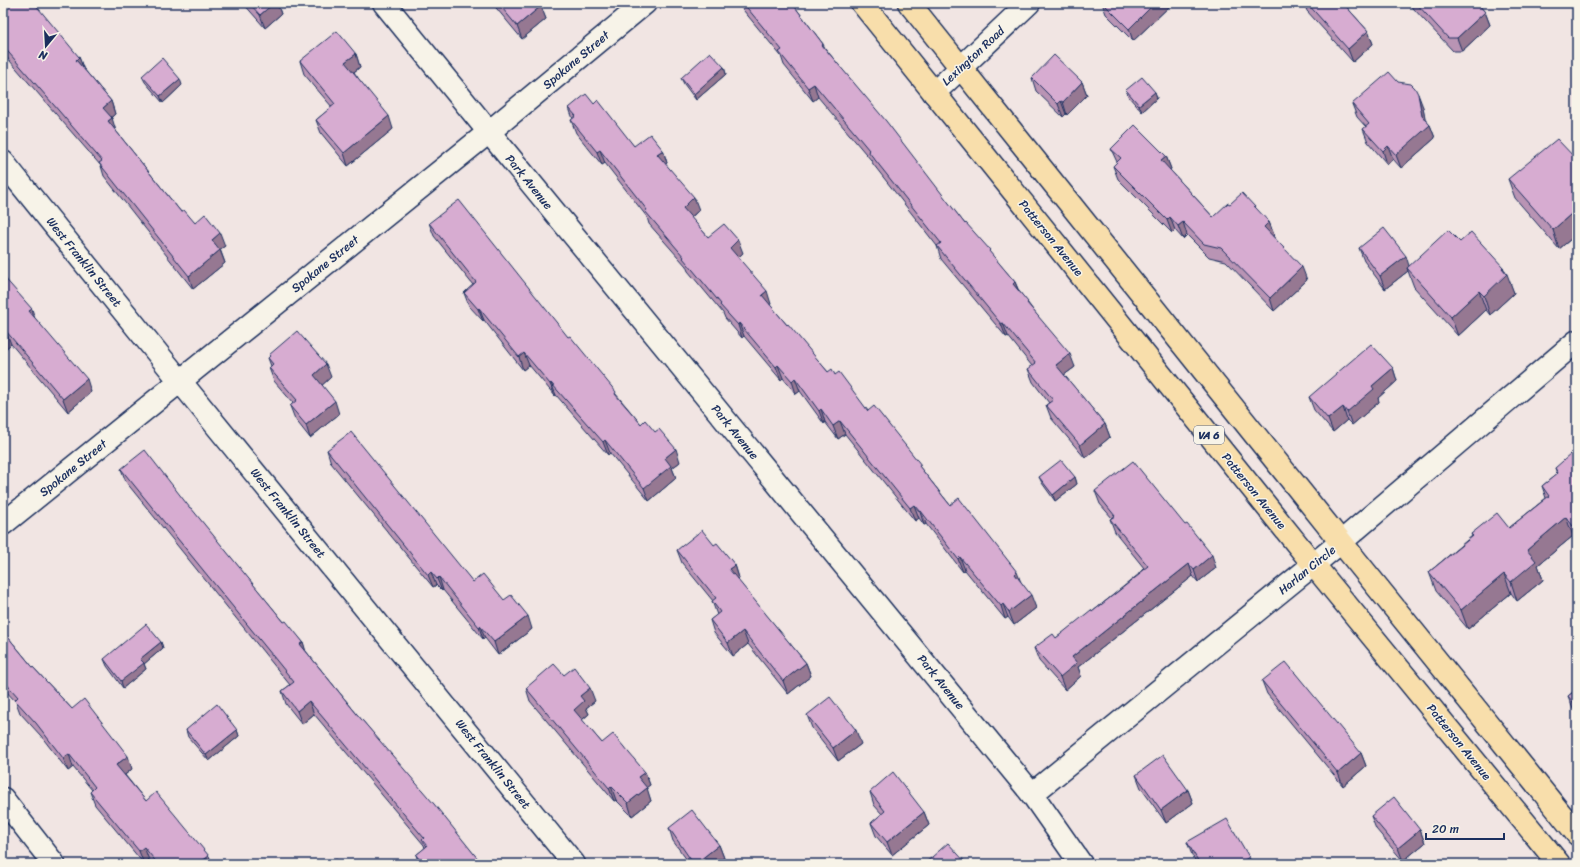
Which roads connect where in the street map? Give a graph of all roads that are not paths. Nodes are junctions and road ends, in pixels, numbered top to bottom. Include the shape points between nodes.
1 (384, 3) edge
2 (645, 3) edge
3 (862, 3) edge
4 (909, 3) edge
5 (1029, 3) edge
6 (961, 68) junction
7 (934, 93) junction
8 (488, 132) junction
9 (3, 162) edge
10 (1577, 341) edge
11 (180, 381) junction
12 (3, 524) edge
13 (1341, 542) junction
14 (1313, 564) junction
15 (1032, 794) junction
16 (3, 799) edge
17 (1577, 834) edge
18 (54, 864) edge
19 (574, 864) edge
20 (1081, 864) edge
21 (1559, 864) edge

1 - 8 street, Park Avenue
2 - 8 street, Spokane Street
3 - 7 main road, Patterson Avenue / VA 6
4 - 6 main road
5 - 6 street, Lexington Road
6 - 7 street, Lexington Road
6 - 13 main road
7 - 14 main road, Patterson Avenue / VA 6
8 - 11 street, Spokane Street
8 - 15 street, Park Avenue
9 - 11 street, West Franklin Street
10 - 13 street, Harlan Circle
11 - 12 street, Spokane Street
11 - 19 street, West Franklin Street
13 - 14 street, Harlan Circle
13 - 17 main road
14 - 15 street, Harlan Circle
14 - 21 main road, Patterson Avenue / VA 6
15 - 20 street, Park Avenue
16 - 18 street

